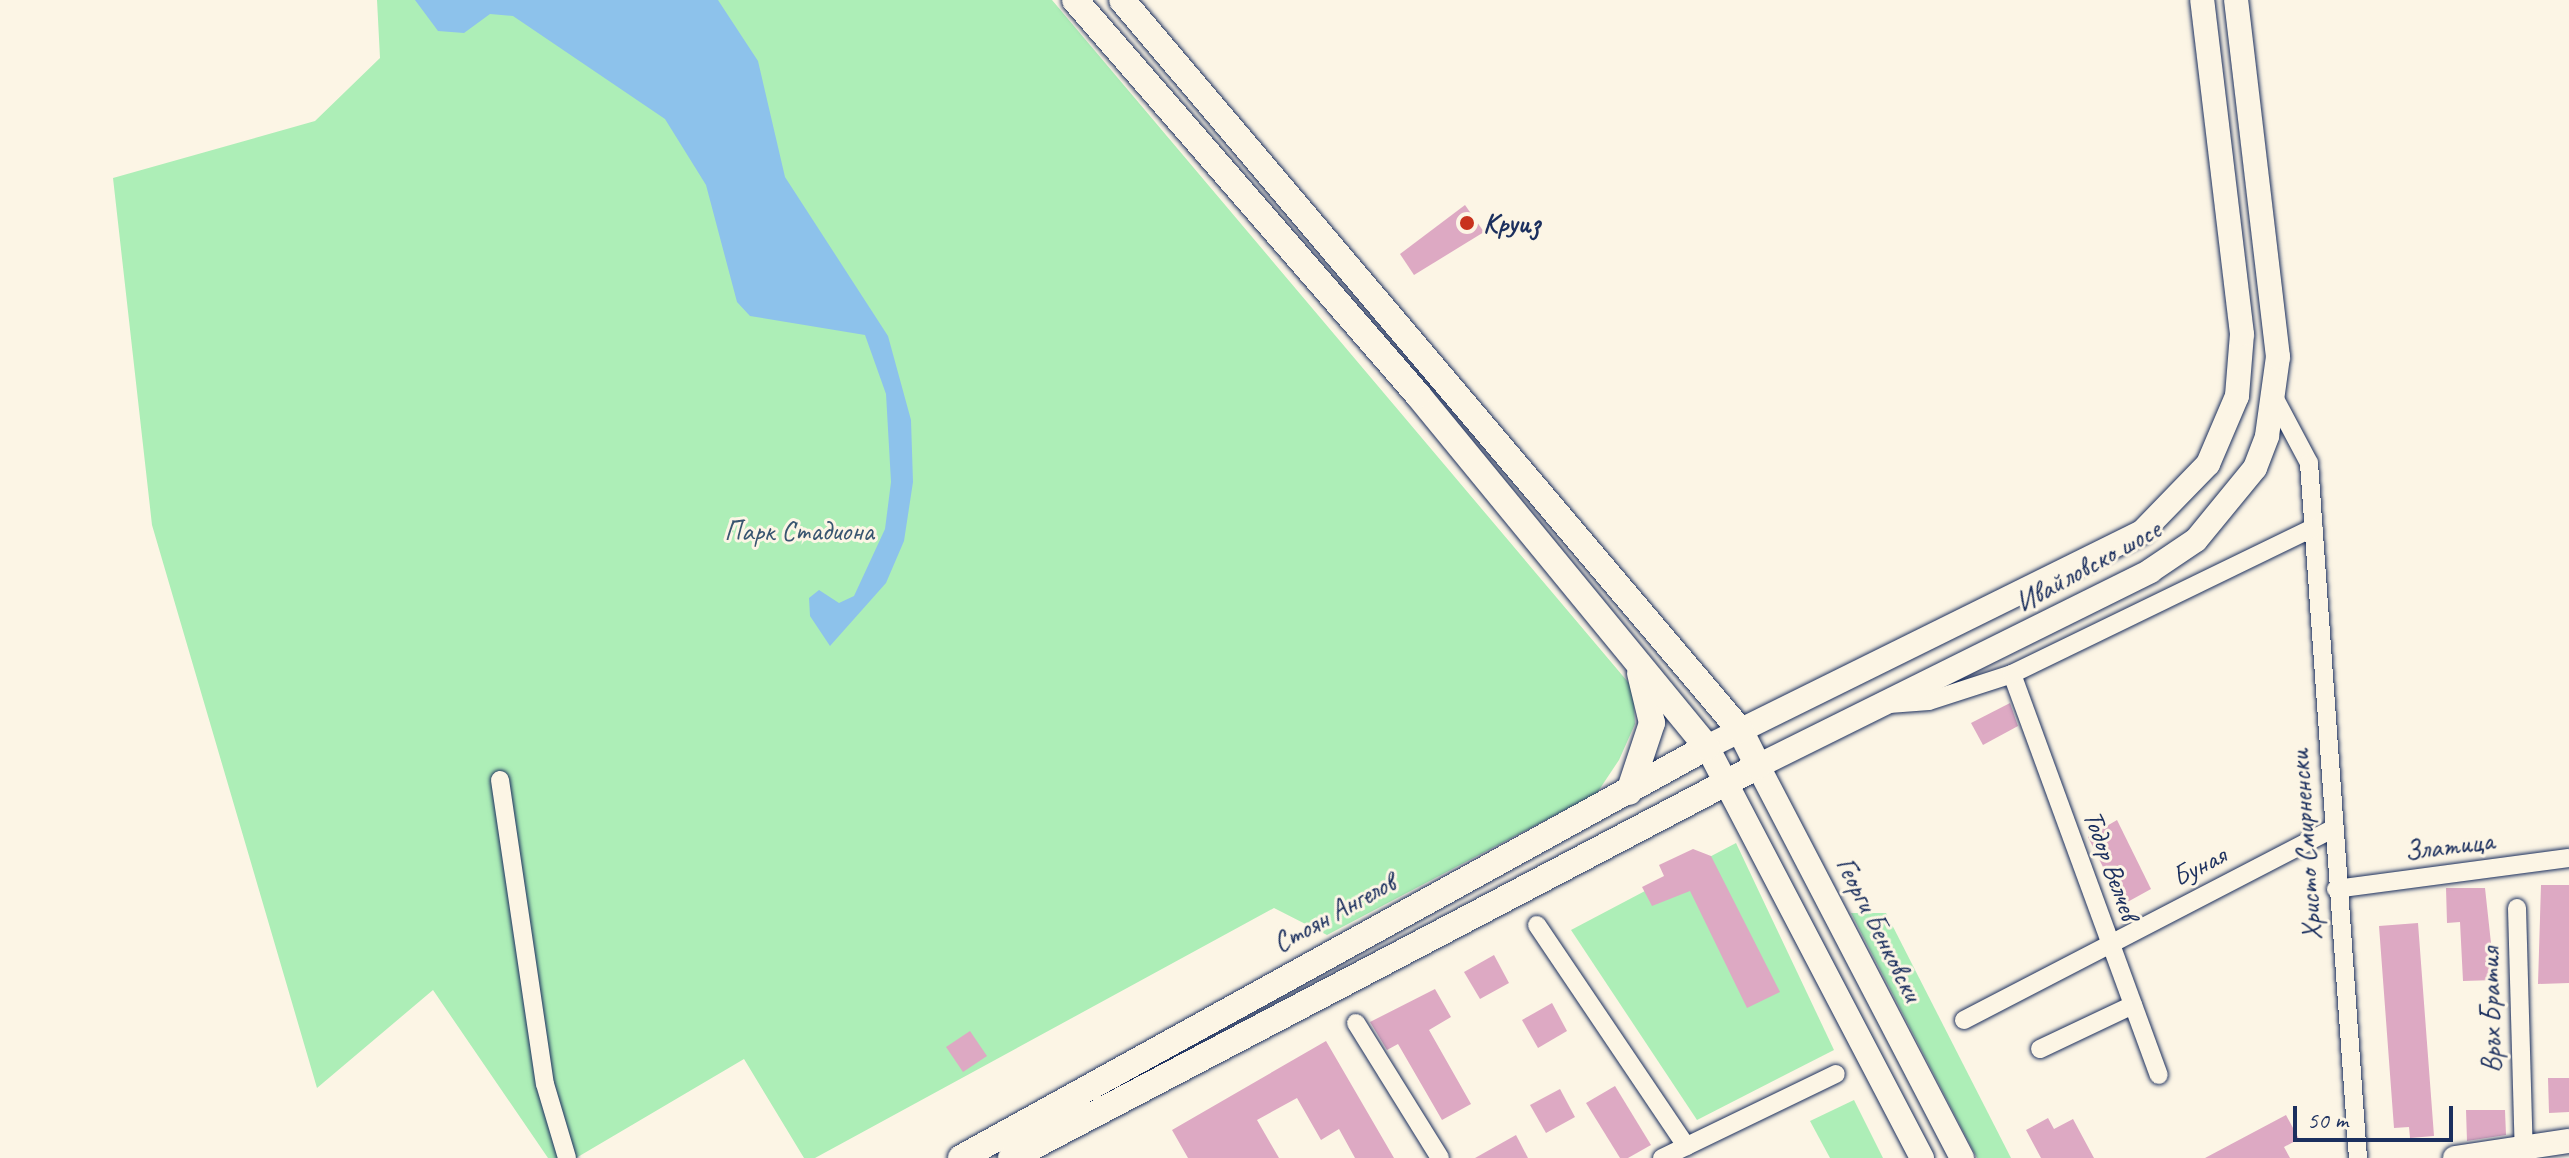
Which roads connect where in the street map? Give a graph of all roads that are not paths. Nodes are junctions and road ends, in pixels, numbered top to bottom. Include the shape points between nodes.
1 (1075, 0) edge
2 (1122, 0) edge
3 (2202, 0) edge
4 (2236, 0) edge
5 (2275, 399) junction
6 (2313, 528) junction
7 (1634, 657) junction
8 (2012, 674) junction
9 (1888, 704) junction
10 (1740, 730) junction
11 (1707, 747) junction
12 (1758, 766) junction
13 (500, 780) dead end
14 (1726, 781) junction
15 (1629, 792) junction
16 (2333, 829) junction
17 (2569, 858) edge
18 (2336, 889) junction
19 (2517, 908) dead end
20 (1537, 925) dead end
21 (2110, 943) junction
22 (2133, 1005) junction
23 (1964, 1020) dead end
24 (1356, 1023) dead end
25 (2040, 1049) dead end
26 (1836, 1074) dead end
27 (2159, 1075) dead end
28 (2569, 1141) edge
29 (1686, 1146) junction
30 (2523, 1152) edge
31 (567, 1158) edge
32 (961, 1158) edge
33 (1011, 1158) edge
34 (1440, 1158) edge
35 (1662, 1158) edge
36 (1922, 1158) edge
37 (1962, 1158) edge
38 (2358, 1158) edge
39 (2455, 1158) edge

1 - 7 main road
2 - 10 main road, Георги Бенковски
3 - 10 street, Ивайловско шосе via 2242,334 2237,396 2208,464 2142,532
4 - 5 street, Ивайловско шосе via 2276,316
5 - 6 street, Христо Смирненски via 2309,463
5 - 9 street, Ивайловско шосе via 2255,468 2196,540 2150,571
6 - 8 street
6 - 16 street, Христо Смирненски
7 - 11 main road
7 - 15 main road via 1652,723
8 - 9 street via 1929,701
8 - 21 street, Тодор Велчев
9 - 12 street, Ивайловско шосе
10 - 11 street, Стоян Ангелов
10 - 12 main road, Георги Бенковски
11 - 14 street
11 - 15 main road, Стоян Ангелов
12 - 14 main road
12 - 37 street, Георги Бенковски
13 - 31 street via 545,1084
14 - 33 main road
14 - 36 street
15 - 32 main road, Стоян Ангелов
16 - 18 street, Христо Смирненски
16 - 21 street, Буная
17 - 18 street, Златица
18 - 38 street, Христо Смирненски
19 - 30 street, Връх Братия
20 - 29 street
21 - 22 street, Тодор Велчев
21 - 23 street, Буная
22 - 25 street
22 - 27 street, Тодор Велчев
24 - 34 street
26 - 29 street
28 - 30 street
29 - 35 street
30 - 39 street

